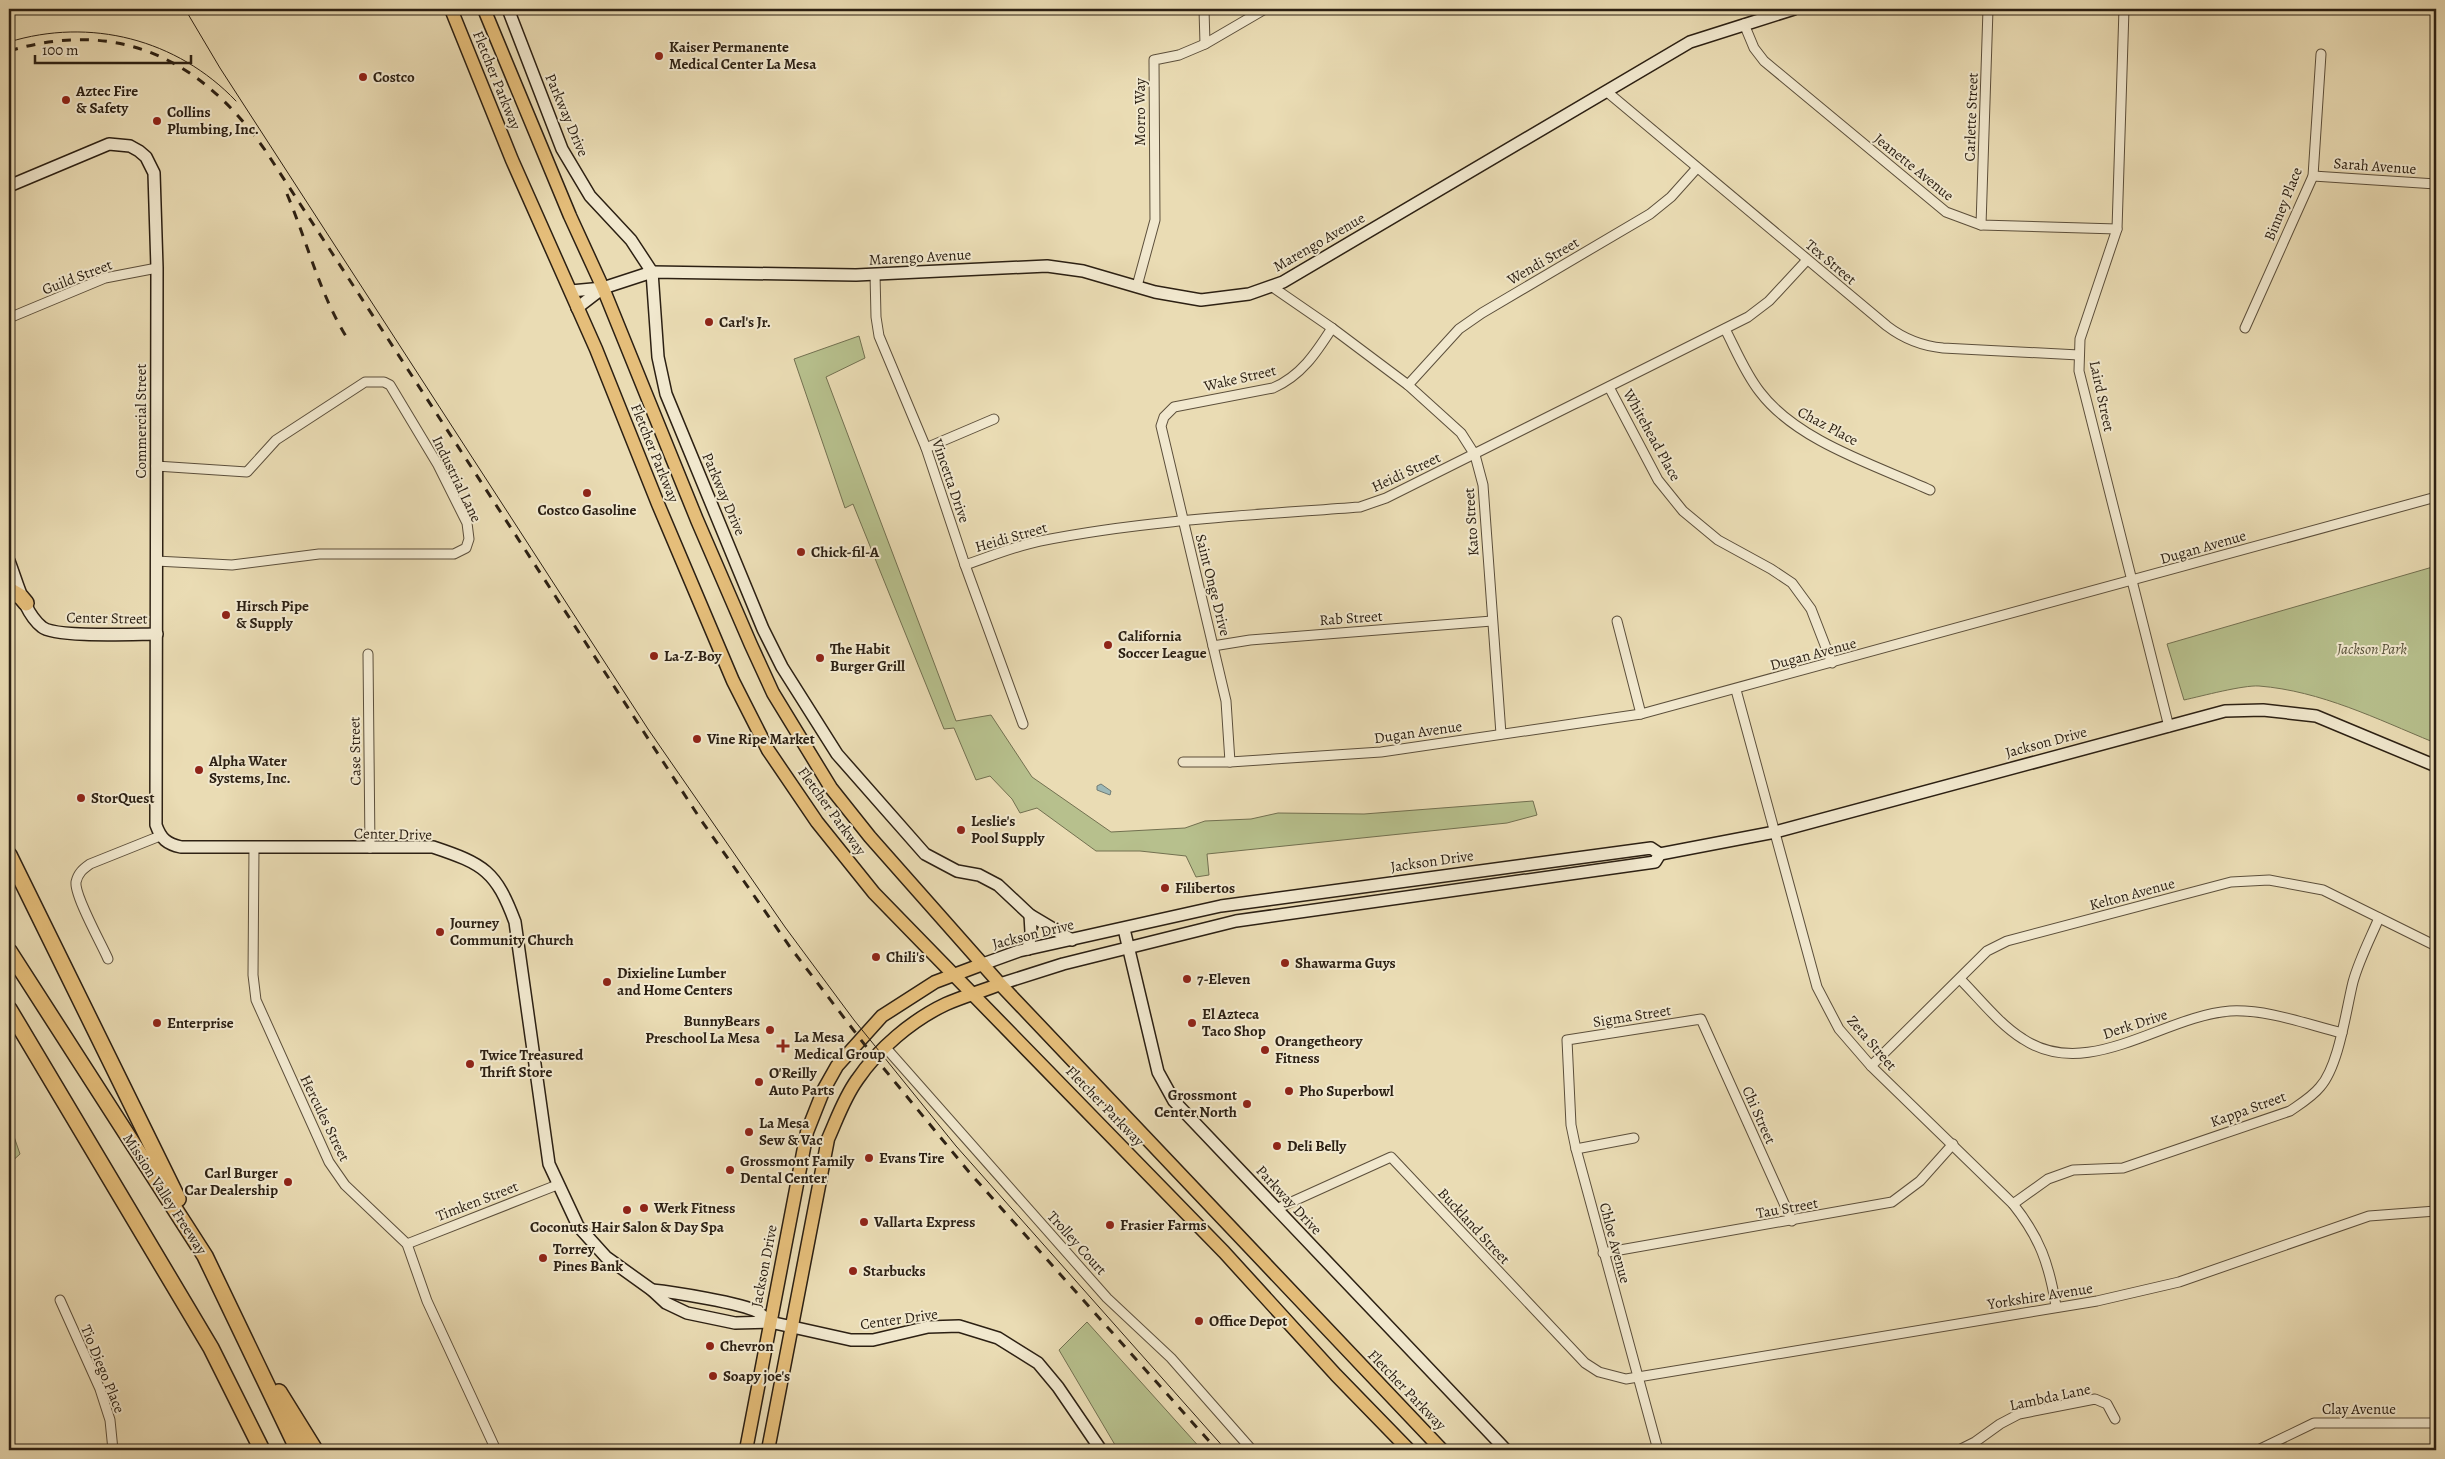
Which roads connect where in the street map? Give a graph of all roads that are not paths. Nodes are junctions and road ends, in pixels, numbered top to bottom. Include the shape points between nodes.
1 (451, 9) edge
2 (484, 9) edge
3 (508, 9) edge
4 (1204, 9) edge
5 (1265, 9) edge
6 (1794, 9) edge
7 (1988, 9) edge
8 (2124, 9) edge
9 (1744, 24) junction
10 (1205, 44) junction
11 (2321, 54) dead end
12 (1606, 91) junction
13 (1697, 168) junction
14 (2313, 176) junction
15 (2436, 184) edge
16 (9, 186) edge
17 (1982, 225) junction
18 (2117, 229) junction
19 (1807, 260) junction
20 (157, 268) junction
21 (652, 272) junction
22 (875, 274) junction
23 (1137, 286) junction
24 (1271, 286) junction
25 (604, 288) junction
26 (570, 291) junction
27 (578, 308) junction
28 (9, 318) edge
29 (1332, 328) junction
30 (1725, 328) junction
31 (2245, 328) dead end
32 (2079, 355) junction
33 (1408, 385) junction
34 (1609, 387) junction
35 (1164, 417) joint
36 (994, 419) dead end
37 (926, 448) junction
38 (1475, 455) junction
39 (156, 466) junction
40 (1930, 490) dead end
41 (2436, 497) edge
42 (1183, 521) junction
43 (9, 561) edge
44 (156, 561) junction
45 (964, 565) junction
46 (2133, 581) junction
47 (9, 590) edge
48 (26, 603) junction
49 (1492, 621) junction
50 (1617, 621) dead end
51 (157, 634) junction
52 (1213, 646) junction
53 (368, 654) dead end
54 (1832, 663) junction
55 (1736, 690) junction
56 (1641, 714) junction
57 (1023, 724) dead end
58 (2168, 726) junction
59 (1501, 734) junction
60 (1183, 762) dead end
61 (1230, 762) junction
62 (2436, 766) edge
63 (1774, 832) junction
64 (160, 836) junction
65 (254, 847) junction
66 (370, 848) junction
67 (1660, 854) junction
68 (9, 855) edge
69 (1030, 915) junction
70 (2379, 918) junction
71 (1124, 929) junction
72 (1072, 940) junction
73 (2436, 946) edge
74 (1028, 949) junction
75 (1128, 949) junction
76 (9, 951) edge
77 (108, 959) dead end
78 (982, 964) junction
79 (955, 974) junction
80 (1960, 979) junction
81 (1000, 984) junction
82 (973, 994) junction
83 (10, 1012) edge
84 (1701, 1019) joint
85 (2342, 1033) junction
86 (1567, 1040) joint
87 (886, 1048) junction
88 (1871, 1066) junction
89 (1634, 1138) dead end
90 (1953, 1144) junction
91 (1576, 1149) junction
92 (556, 1182) junction
93 (2013, 1204) junction
94 (1276, 1209) junction
95 (2436, 1211) edge
96 (1792, 1222) junction
97 (406, 1244) junction
98 (1603, 1253) junction
99 (205, 1256) junction
100 (652, 1290) junction
101 (60, 1300) dead end
102 (2056, 1306) junction
103 (770, 1322) junction
104 (237, 1323) junction
105 (792, 1327) junction
106 (1639, 1378) junction
107 (244, 1413) junction
108 (2115, 1419) dead end
109 (2436, 1423) edge
110 (113, 1450) edge
111 (250, 1450) edge
112 (262, 1450) edge
113 (298, 1450) edge
114 (315, 1450) edge
115 (496, 1450) edge
116 (746, 1450) edge
117 (768, 1450) edge
118 (1100, 1450) edge
119 (1252, 1450) edge
120 (1409, 1450) edge
121 (1442, 1450) edge
122 (1506, 1450) edge
123 (1658, 1450) edge
124 (1959, 1450) edge
125 (2258, 1450) edge

1 - 26 main road, Fletcher Parkway via 512,160
2 - 25 main road, Fletcher Parkway via 570,216
3 - 21 main road, Parkway Drive via 562,149 590,196 630,240
4 - 10 street
5 - 10 street, Morro Way
6 - 9 main road, Marengo Avenue
7 - 17 street, Carlette Street
8 - 18 street, Laird Street
9 - 12 main road, Marengo Avenue via 1690,42
9 - 17 street, Jeanette Avenue via 1764,62 1946,212
10 - 23 street, Morro Way via 1180,55 1154,60 1155,220
11 - 14 street, Binney Place
12 - 13 street, Tex Street
12 - 24 main road, Marengo Avenue via 1283,282
13 - 19 street, Tex Street
13 - 33 street, Wendi Street via 1671,197 1650,214 1459,329
14 - 15 street, Sarah Avenue
14 - 31 street, Binney Place
16 - 20 main road, Commercial Street via 109,144 130,146 151,164 156,185
17 - 18 street, Jeanette Avenue
18 - 32 street, Laird Street via 2080,339
19 - 30 street, Heidi Street via 1769,301
19 - 32 street, Tex Street via 1887,326 1915,342 1943,348
20 - 28 street, Guild Street via 105,278
20 - 39 main road, Commercial Street
21 - 22 main road, Marengo Avenue
21 - 25 main road, Marengo Avenue
21 - 69 main road, Parkway Drive via 658,357 666,394 782,667 838,754 925,854 956,871 979,875 998,885
22 - 23 main road, Marengo Avenue via 1047,266 1083,271
22 - 37 street, Vincetta Drive via 879,336
23 - 24 main road, Marengo Avenue via 1201,300 1249,294
24 - 29 street, Kato Street
25 - 26 main road, Marengo Avenue
25 - 27 main road, Marengo Avenue
25 - 78 main road, Fletcher Parkway via 697,520 773,693 830,788
26 - 27 main road, Fletcher Parkway
27 - 79 main road, Fletcher Parkway via 733,681 768,750 817,822 874,893
29 - 33 street, Kato Street
29 - 35 street, Wake Street via 1312,359 1285,382 1273,388 1174,407
30 - 34 street, Heidi Street
30 - 40 street, Chaz Place via 1748,375 1786,421 1814,438
32 - 46 street, Laird Street via 2079,371
33 - 38 street, Kato Street via 1461,433
34 - 38 street, Heidi Street
34 - 54 street, Whitehead Place via 1658,480 1683,511 1718,540 1792,584 1811,609
35 - 42 street, Saint Onge Drive via 1161,426
36 - 37 street
37 - 45 street, Vincetta Drive
38 - 42 street, Heidi Street via 1386,498 1360,507
38 - 49 street, Kato Street via 1483,485
39 - 44 main road, Commercial Street
39 - 44 street, Industrial Lane via 248,472 276,440 365,382 384,382 390,385 438,465 466,523 469,539 466,548 454,554 287,557 232,565
41 - 46 street, Dugan Avenue
42 - 45 street, Heidi Street via 1038,541
42 - 52 street, Saint Onge Drive
43 - 48 main road, Center Street
44 - 51 main road, Commercial Street
45 - 57 street, Vincetta Drive
46 - 54 street, Dugan Avenue
46 - 58 street, Laird Street
47 - 48 highway
48 - 51 main road, Center Street via 34,619 50,631
49 - 52 street, Rab Street via 1250,640
49 - 59 street, Kato Street
50 - 56 street
51 - 64 main road, Commercial Street via 156,825
52 - 61 street, Saint Onge Drive via 1226,701
53 - 66 street, Case Street
54 - 55 street, Dugan Avenue
55 - 56 street, Dugan Avenue
55 - 63 street, Zeta Street
56 - 59 street, Dugan Avenue
58 - 62 main road, Jackson Drive via 2225,712 2263,710 2316,716
58 - 63 main road, Jackson Drive
59 - 61 street, Dugan Avenue via 1381,752
60 - 61 street, Dugan Avenue
63 - 67 main road, Jackson Drive
63 - 88 street, Zeta Street via 1817,987 1839,1029
64 - 65 main road, Center Drive via 169,844 181,847
64 - 77 street via 90,864 81,871 76,884 81,901
65 - 66 main road, Center Drive
65 - 97 street, Hercules Street via 253,975 256,1000 329,1162 345,1185
66 - 92 main road, Center Drive via 433,847 458,856 490,874 504,893 515,922 549,1164
67 - 71 main road, Jackson Drive via 1651,848 1221,906
67 - 75 main road, Jackson Drive via 1655,862 1236,921
68 - 99 highway
69 - 72 main road, Parkway Drive
69 - 74 main road
70 - 73 street, Kelton Avenue
70 - 80 street, Kelton Avenue via 2306,885 2269,880 2231,882 2007,941 1987,951
70 - 85 street, Kappa Street via 2354,980
71 - 72 main road, Jackson Drive
71 - 75 main road, Parkway Drive
72 - 74 main road, Jackson Drive
74 - 78 main road, Jackson Drive
75 - 81 main road, Jackson Drive via 1063,964
75 - 94 main road, Parkway Drive via 1158,1072 1166,1090
76 - 99 highway, Mission Valley Freeway
78 - 79 main road, Jackson Drive
78 - 81 main road, Fletcher Parkway
79 - 82 main road, Fletcher Parkway
79 - 103 main road, Jackson Drive via 934,982 882,1016 838,1066 824,1089 808,1132
80 - 85 street, Derk Drive via 2015,1034 2032,1045 2062,1054 2095,1052 2202,1016 2230,1012 2254,1012
80 - 88 street, Kelton Avenue
81 - 82 main road, Jackson Drive
81 - 121 main road, Fletcher Parkway
82 - 87 main road, Jackson Drive via 921,1018
82 - 120 main road, Fletcher Parkway via 1224,1252
83 - 107 highway via 210,1348
84 - 86 street, Sigma Street
84 - 96 street, Chi Street
85 - 93 street, Kappa Street via 2321,1087 2290,1111 2123,1168 2073,1170 2048,1178
86 - 91 street, Chloe Avenue via 1571,1125
87 - 105 main road, Jackson Drive via 844,1100 828,1139
87 - 119 street, Trolley Court via 1107,1298 1171,1358
88 - 90 street, Zeta Street
89 - 91 street
90 - 93 street, Zeta Street
90 - 96 street, Tau Street via 1920,1181 1892,1202
91 - 98 street, Chloe Avenue
92 - 97 street, Timken Street
92 - 100 main road, Center Drive via 578,1226 606,1257
93 - 102 street, Zeta Street via 2041,1245 2050,1270
94 - 106 street, Buckland Street via 1391,1157 1585,1363 1599,1372 1626,1379
94 - 122 main road, Parkway Drive
95 - 102 street, Yorkshire Avenue via 2369,1216 2156,1289
96 - 98 street, Tau Street
97 - 115 street, Hercules Street via 427,1301
98 - 106 street, Chloe Avenue
99 - 104 highway, Mission Valley Freeway
100 - 103 main road, Center Drive via 744,1308 757,1312
100 - 103 main road, Center Drive via 666,1303 687,1313 735,1323
101 - 110 street, Tio Diego Place via 100,1389 110,1420
102 - 106 street, Yorkshire Avenue
103 - 105 main road, Center Drive
103 - 116 main road, Jackson Drive
104 - 113 highway, Mission Valley Freeway
104 - 114 highway
105 - 117 main road, Jackson Drive
105 - 118 main road, Center Drive via 851,1340 873,1340 928,1327 959,1326 998,1338 1038,1363
106 - 123 street, Chloe Avenue
107 - 111 highway
107 - 112 highway
108 - 124 street, Lambda Lane via 2108,1404 2095,1399 2019,1414
109 - 125 street, Clay Avenue via 2314,1423

